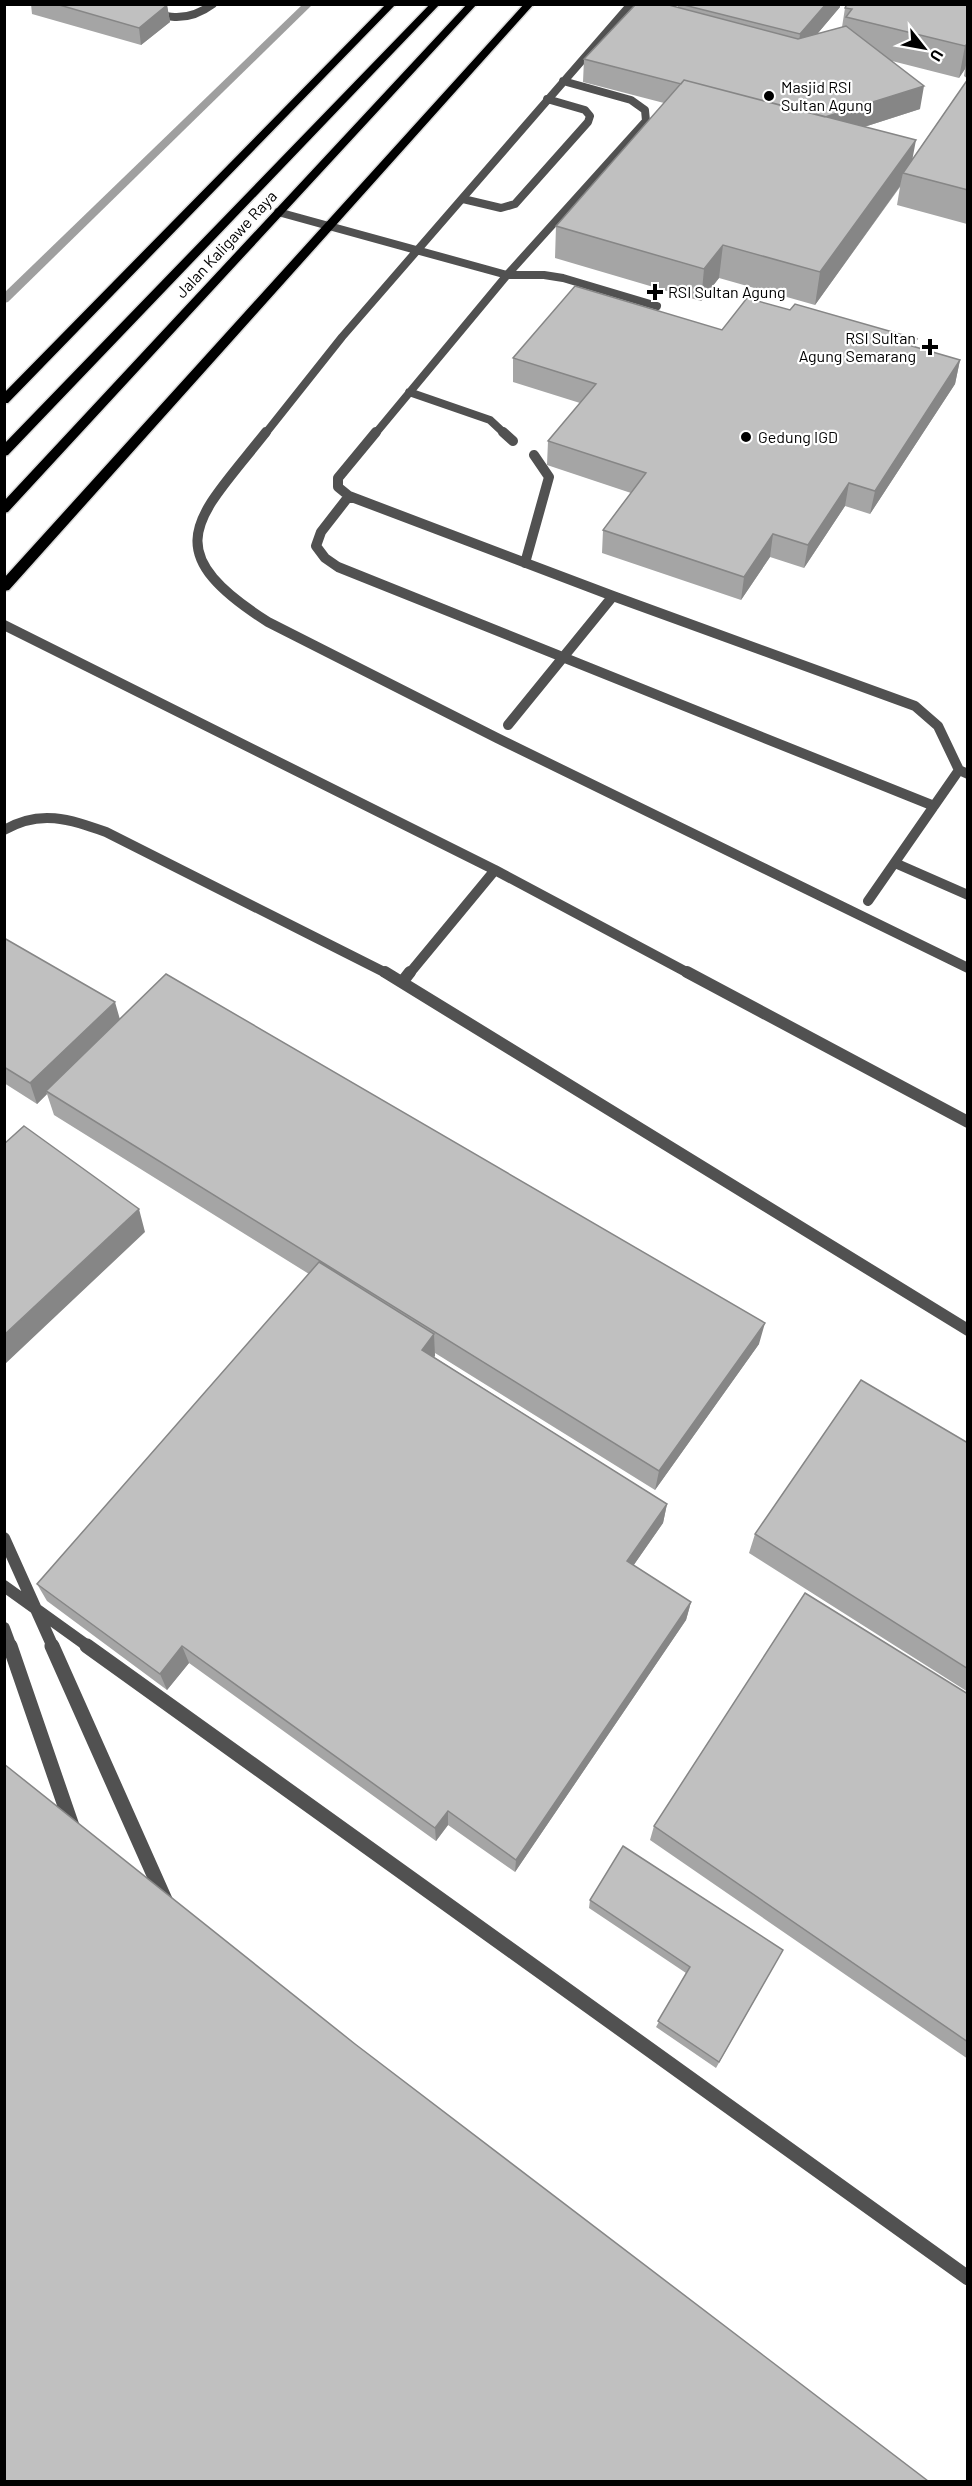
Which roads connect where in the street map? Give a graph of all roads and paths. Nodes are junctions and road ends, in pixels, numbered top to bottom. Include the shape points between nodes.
1 (126, 4) edge
2 (213, 4) edge
3 (392, 4) edge
4 (436, 4) edge
5 (473, 4) edge
6 (530, 4) edge
7 (631, 4) edge
8 (563, 81) junction
9 (547, 99) junction
10 (463, 199) junction
11 (278, 212) junction
12 (328, 225) junction
13 (418, 250) junction
14 (507, 275) junction
15 (657, 306) dead end
16 (409, 392) junction
17 (4, 400) edge
18 (513, 441) dead end
19 (4, 452) edge
20 (534, 455) dead end
21 (349, 496) junction
22 (4, 509) edge
23 (525, 563) junction
24 (4, 587) edge
25 (613, 596) junction
26 (4, 625) edge
27 (564, 659) junction
28 (508, 725) dead end
29 (963, 772) edge
30 (934, 806) junction
31 (4, 830) edge
32 (895, 863) junction
33 (495, 870) junction
34 (968, 895) edge
35 (868, 901) dead end
36 (968, 968) edge
37 (403, 981) junction
38 (968, 1122) edge
39 (968, 1330) edge
40 (4, 1538) edge
41 (4, 1586) edge
42 (4, 1628) edge
43 (78, 1842) edge
44 (173, 1918) edge
45 (968, 2278) edge

1 - 2 lane via 190,19
3 - 17 highway
4 - 19 highway, Jalan Kaligawe Raya
5 - 11 highway, Jalan Kaligawe Raya
6 - 12 highway
7 - 8 lane
8 - 9 lane
8 - 14 lane via 631,100 645,110 646,121
9 - 10 lane
9 - 10 lane via 585,110 590,116 588,123 515,204 501,208
10 - 13 lane
11 - 12 lane
11 - 22 highway, Jalan Kaligawe Raya
12 - 13 lane
12 - 24 highway
13 - 14 lane
13 - 36 lane via 342,337 215,496 200,522 197,549 208,577 232,599 268,622
14 - 15 lane via 544,274
14 - 16 lane
16 - 18 lane via 490,420
16 - 21 lane via 338,478 341,492
20 - 23 lane via 549,477
21 - 23 lane
21 - 27 lane via 321,532 316,546 325,558 338,567
23 - 25 lane
25 - 27 lane
25 - 29 lane via 915,705 930,714 941,728
26 - 33 lane
27 - 28 lane
27 - 30 lane
29 - 30 lane
30 - 32 lane
31 - 37 lane via 36,816 65,818 106,832
32 - 34 lane
32 - 35 lane
33 - 37 lane
33 - 38 lane
37 - 39 lane
40 - 44 lane
41 - 45 lane
42 - 43 lane

